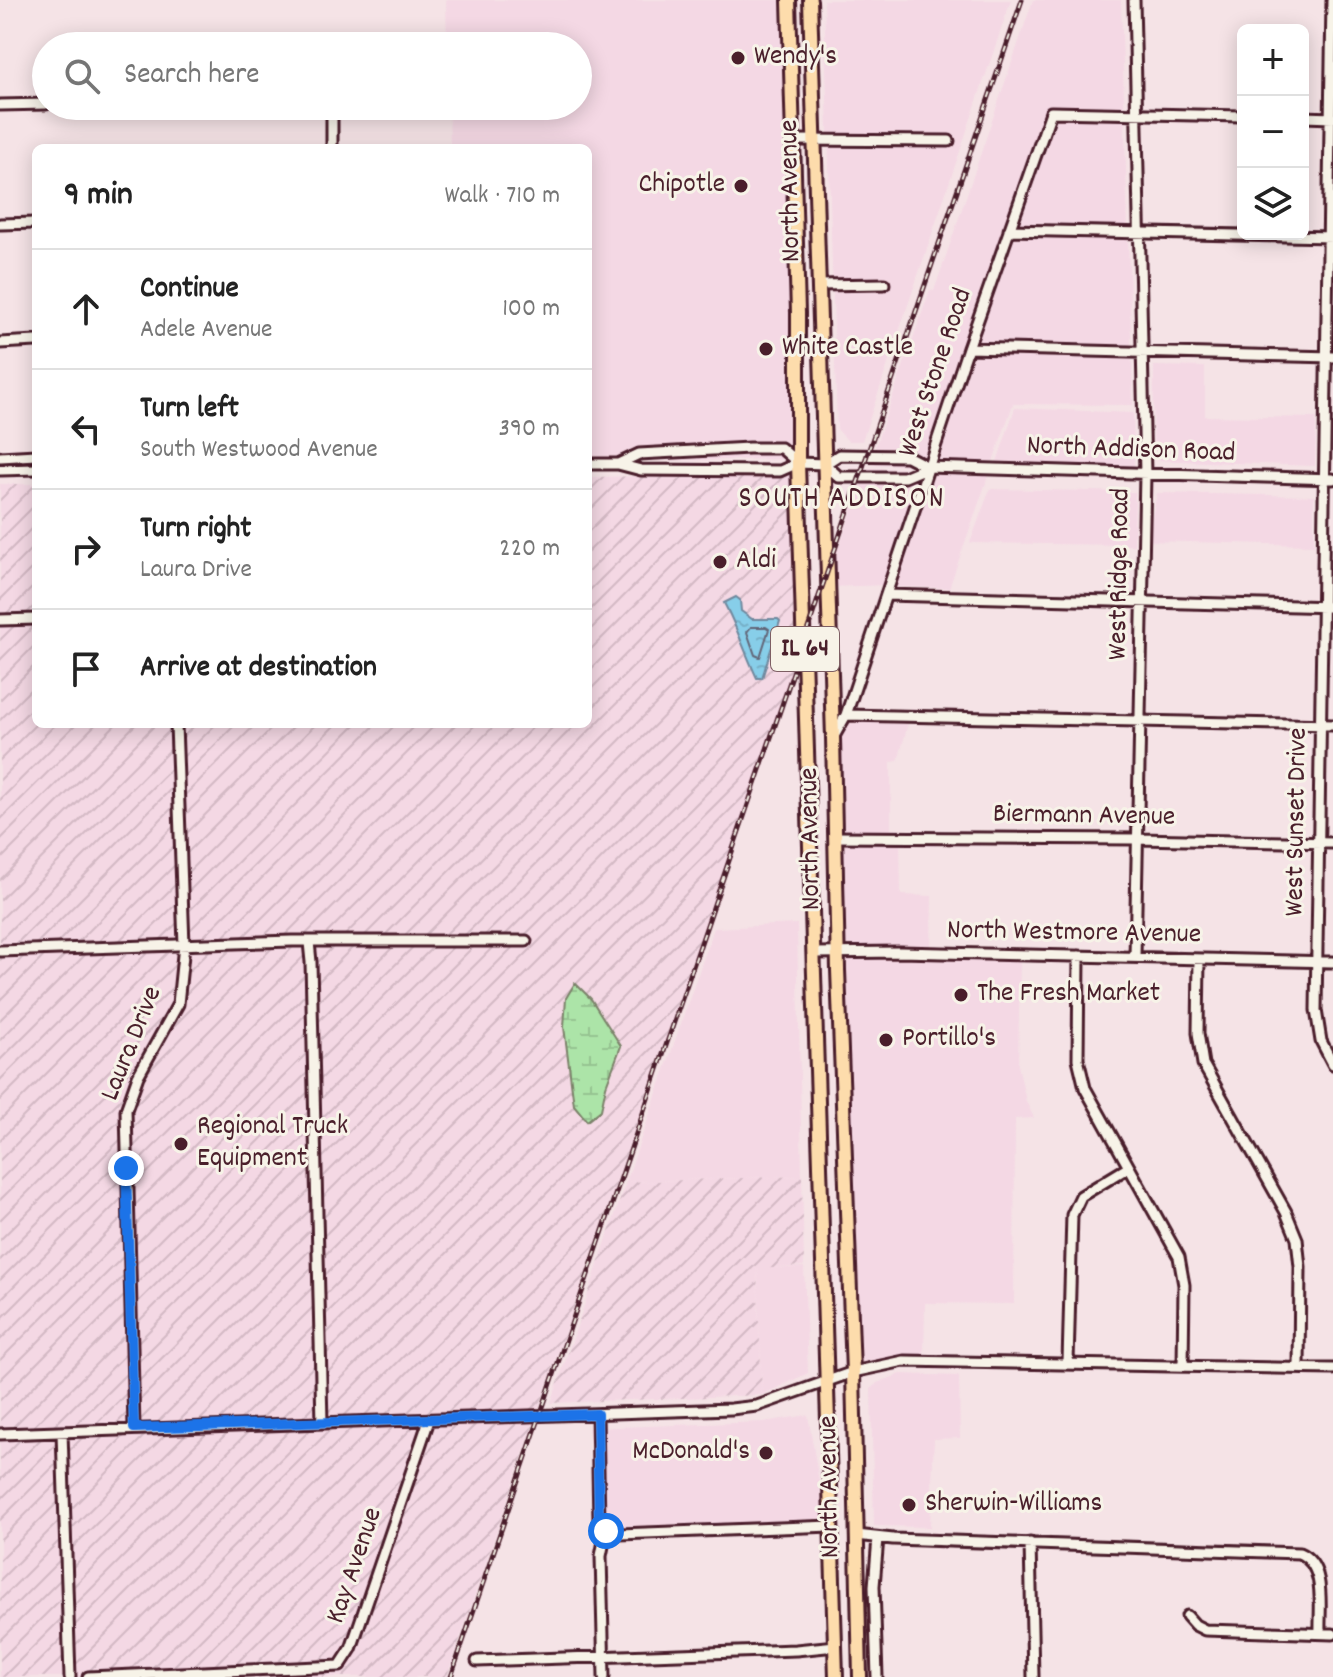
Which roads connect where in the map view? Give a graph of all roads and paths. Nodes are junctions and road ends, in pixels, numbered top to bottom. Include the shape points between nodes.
1 (789, 0) edge
2 (810, 0) edge
3 (1134, 0) edge
4 (1332, 0) edge
5 (32, 104) edge
6 (0, 105) edge
7 (1136, 114) junction
8 (1237, 116) edge
9 (1309, 117) edge
10 (1332, 118) edge
11 (332, 120) edge
12 (816, 139) junction
13 (792, 140) junction
14 (949, 141) dead end
15 (332, 144) edge
16 (32, 223) edge
17 (0, 224) edge
18 (1009, 230) junction
19 (1139, 233) junction
20 (1331, 237) edge
21 (884, 284) dead end
22 (818, 285) junction
23 (32, 341) edge
24 (0, 343) edge
25 (968, 348) junction
26 (1142, 352) junction
27 (1330, 356) edge
28 (32, 455) edge
29 (0, 457) edge
30 (798, 463) junction
31 (592, 464) edge
32 (618, 464) junction
33 (825, 464) junction
34 (928, 467) junction
35 (32, 469) edge
36 (0, 470) edge
37 (1145, 474) junction
38 (1329, 478) edge
39 (886, 595) junction
40 (1143, 602) junction
41 (1328, 606) edge
42 (32, 619) edge
43 (0, 620) edge
44 (846, 715) junction
45 (1141, 721) junction
46 (1321, 725) junction
47 (1333, 725) edge
48 (176, 728) edge
49 (833, 738) junction
50 (835, 837) junction
51 (1138, 839) junction
52 (1319, 843) junction
53 (1333, 843) edge
54 (526, 941) dead end
55 (309, 942) junction
56 (184, 945) junction
57 (0, 951) edge
58 (814, 953) junction
59 (838, 953) junction
60 (1079, 956) junction
61 (1135, 957) junction
62 (1199, 959) junction
63 (1317, 962) junction
64 (1333, 962) edge
65 (1333, 1064) edge
66 (1129, 1167) junction
67 (1068, 1363) junction
68 (1183, 1366) junction
69 (1299, 1368) junction
70 (1333, 1369) edge
71 (853, 1372) junction
72 (825, 1381) junction
73 (597, 1414) junction
74 (429, 1420) junction
75 (322, 1423) junction
76 (134, 1428) junction
77 (62, 1432) junction
78 (0, 1434) edge
79 (832, 1526) junction
80 (606, 1531) junction
81 (856, 1535) junction
82 (878, 1538) junction
83 (1030, 1543) junction
84 (1187, 1616) dead end
85 (1320, 1633) junction
86 (1333, 1634) edge
87 (836, 1646) junction
88 (603, 1658) junction
89 (477, 1661) dead end
90 (70, 1677) edge
91 (88, 1677) edge
92 (604, 1677) edge
93 (836, 1677) edge
94 (860, 1677) edge
95 (877, 1677) edge
96 (1033, 1677) edge

1 - 13 main road, North Avenue / IL 64
2 - 12 main road, North Avenue / IL 64
3 - 7 street, West Ridge Road
4 - 10 street, West Sunset Drive
5 - 6 street
7 - 8 street
7 - 18 street, West Stone Road via 1051,112
7 - 19 street, West Ridge Road
9 - 10 street
10 - 20 street, West Sunset Drive
11 - 15 street
12 - 13 street
12 - 14 street
12 - 22 main road, North Avenue / IL 64
13 - 30 main road, North Avenue / IL 64
16 - 17 street
18 - 19 street
18 - 25 street, West Stone Road
19 - 20 street
19 - 26 street, West Ridge Road
20 - 27 street, West Sunset Drive
21 - 22 street
22 - 33 main road, North Avenue / IL 64
23 - 24 street
25 - 26 street
25 - 34 street, West Stone Road
26 - 27 street
26 - 37 street, West Ridge Road
27 - 38 street, West Sunset Drive
28 - 29 street
30 - 32 street, North Addison Road via 780,471 641,470
30 - 32 street, North Addison Road via 781,448 749,448 639,454
30 - 33 street, North Addison Road
30 - 58 main road, North Avenue / IL 64
31 - 32 street, North Addison Road
33 - 34 street, North Addison Road via 839,455 907,456
33 - 34 street, North Addison Road via 839,477 904,477
33 - 49 main road, North Avenue / IL 64
34 - 37 street, North Addison Road
34 - 39 street, West Stone Road
35 - 36 street
37 - 38 street, North Addison Road
37 - 40 street, West Ridge Road
38 - 41 street, West Sunset Drive
39 - 40 street
39 - 44 street, West Stone Road
40 - 41 street
40 - 45 street, West Ridge Road
41 - 46 street, West Sunset Drive
42 - 43 street
44 - 45 street
44 - 49 street, West Stone Road
45 - 46 street
45 - 51 street, West Ridge Road
46 - 47 street
46 - 52 street, West Sunset Drive
48 - 56 street, Laura Drive
49 - 50 main road, North Avenue / IL 64
50 - 51 street, Biermann Avenue
50 - 59 main road, North Avenue / IL 64
51 - 52 street, Biermann Avenue
51 - 61 street, West Ridge Road
52 - 53 street, Biermann Avenue
52 - 63 street, West Sunset Drive
54 - 55 street
55 - 56 street
55 - 75 street
56 - 57 street
56 - 76 street, Laura Drive via 175,1014 138,1076 126,1110
58 - 59 street, North Westmore Avenue
58 - 72 main road, North Avenue / IL 64
59 - 60 street, North Westmore Avenue
59 - 71 main road, North Avenue / IL 64
60 - 61 street, North Westmore Avenue
60 - 66 street via 1080,1074
61 - 62 street, North Westmore Avenue
62 - 63 street, North Westmore Avenue
62 - 69 street via 1203,1064 1297,1239
63 - 64 street, North Westmore Avenue
63 - 65 street, West Sunset Drive via 1317,1023
66 - 67 street via 1081,1196 1072,1215
66 - 68 street via 1181,1264
67 - 68 street
67 - 71 street via 914,1361
68 - 69 street
69 - 70 street
71 - 72 street
71 - 81 main road, North Avenue / IL 64
72 - 73 street via 757,1406
72 - 79 main road, North Avenue / IL 64
73 - 74 street
73 - 80 street via 599,1522
74 - 75 street
74 - 91 street, Kay Avenue via 351,1649 340,1666
75 - 76 street
76 - 77 street
77 - 78 street
77 - 90 street
79 - 80 street
79 - 87 main road, North Avenue / IL 64
80 - 88 street via 601,1556
81 - 82 street
81 - 94 main road, North Avenue / IL 64
82 - 83 street
82 - 95 street
83 - 85 street via 1294,1552 1311,1560 1318,1574
83 - 96 street
84 - 85 street via 1205,1630
85 - 86 street
87 - 88 street
87 - 93 main road, North Avenue / IL 64
88 - 89 street
88 - 92 street

